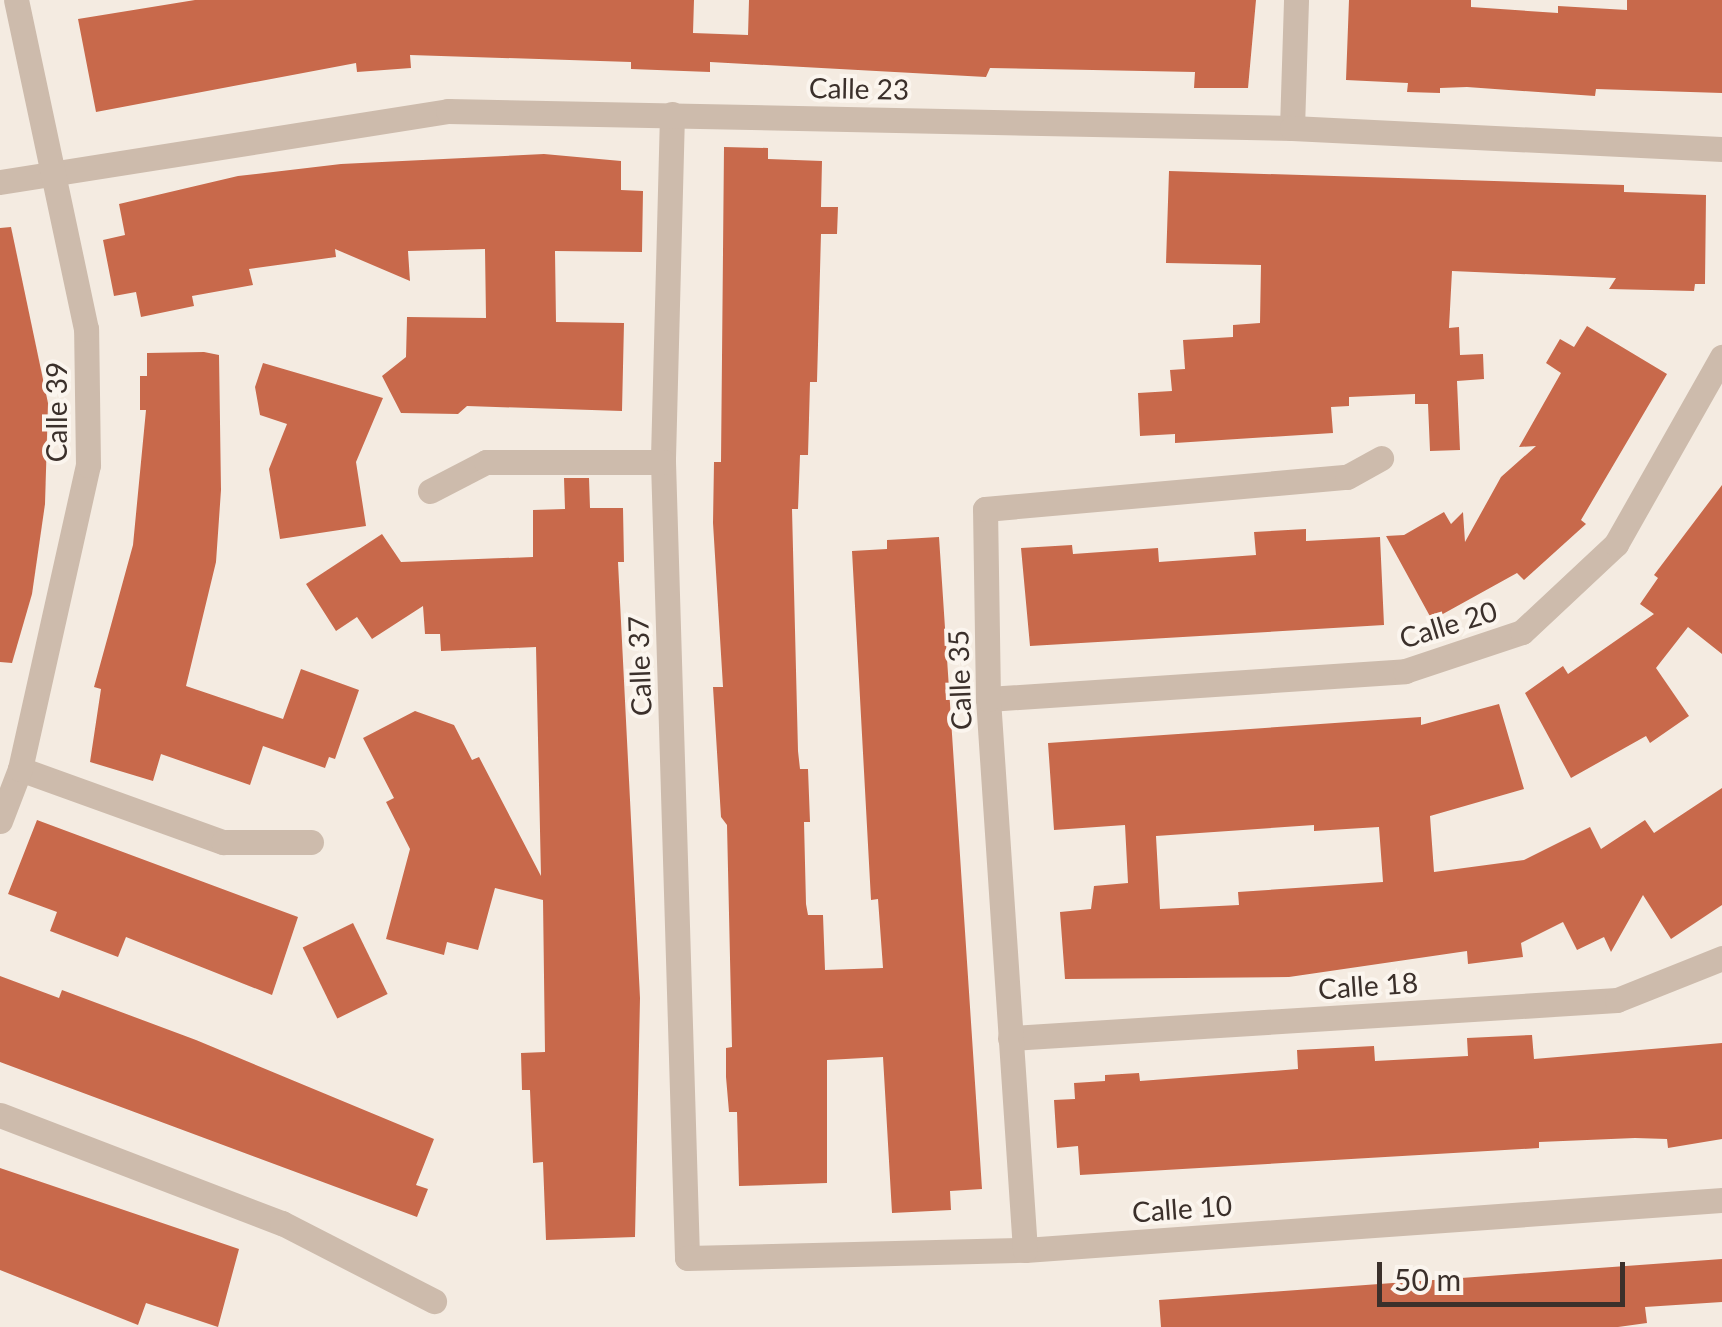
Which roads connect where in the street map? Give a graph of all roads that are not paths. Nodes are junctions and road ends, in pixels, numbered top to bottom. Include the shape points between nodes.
1 (16, 0) edge
2 (1296, 0) edge
3 (672, 114) junction
4 (1292, 128) junction
5 (1722, 149) edge
6 (56, 169) junction
7 (0, 182) edge
8 (1722, 357) edge
9 (1380, 458) dead end
10 (663, 462) junction
11 (430, 491) dead end
12 (988, 699) junction
13 (20, 768) junction
14 (0, 822) edge
15 (311, 842) dead end
16 (1722, 958) edge
17 (1010, 1038) junction
18 (0, 1115) edge
19 (1722, 1200) edge
20 (686, 1217) joint
21 (1026, 1250) junction
22 (434, 1302) dead end

1 - 6 street, Calle 39
2 - 4 street
3 - 4 street, Calle 23
3 - 6 street, Calle 23 via 448,111
3 - 10 street, Calle 37
4 - 5 street, Calle 23
6 - 7 street, Calle 23
6 - 13 street, Calle 39 via 86,328 88,465
8 - 12 street, Calle 20 via 1616,544 1522,632 1406,670
9 - 12 street, Calle 35 via 1347,476 985,509
10 - 11 street via 486,462
10 - 20 street, Calle 37
12 - 17 street, Calle 35
13 - 14 street, Calle 39
13 - 15 street via 224,842
16 - 17 street, Calle 18 via 1617,1000
17 - 21 street, Calle 35
18 - 22 street via 282,1222
19 - 21 street, Calle 10
20 - 21 street, Calle 10 via 687,1258

